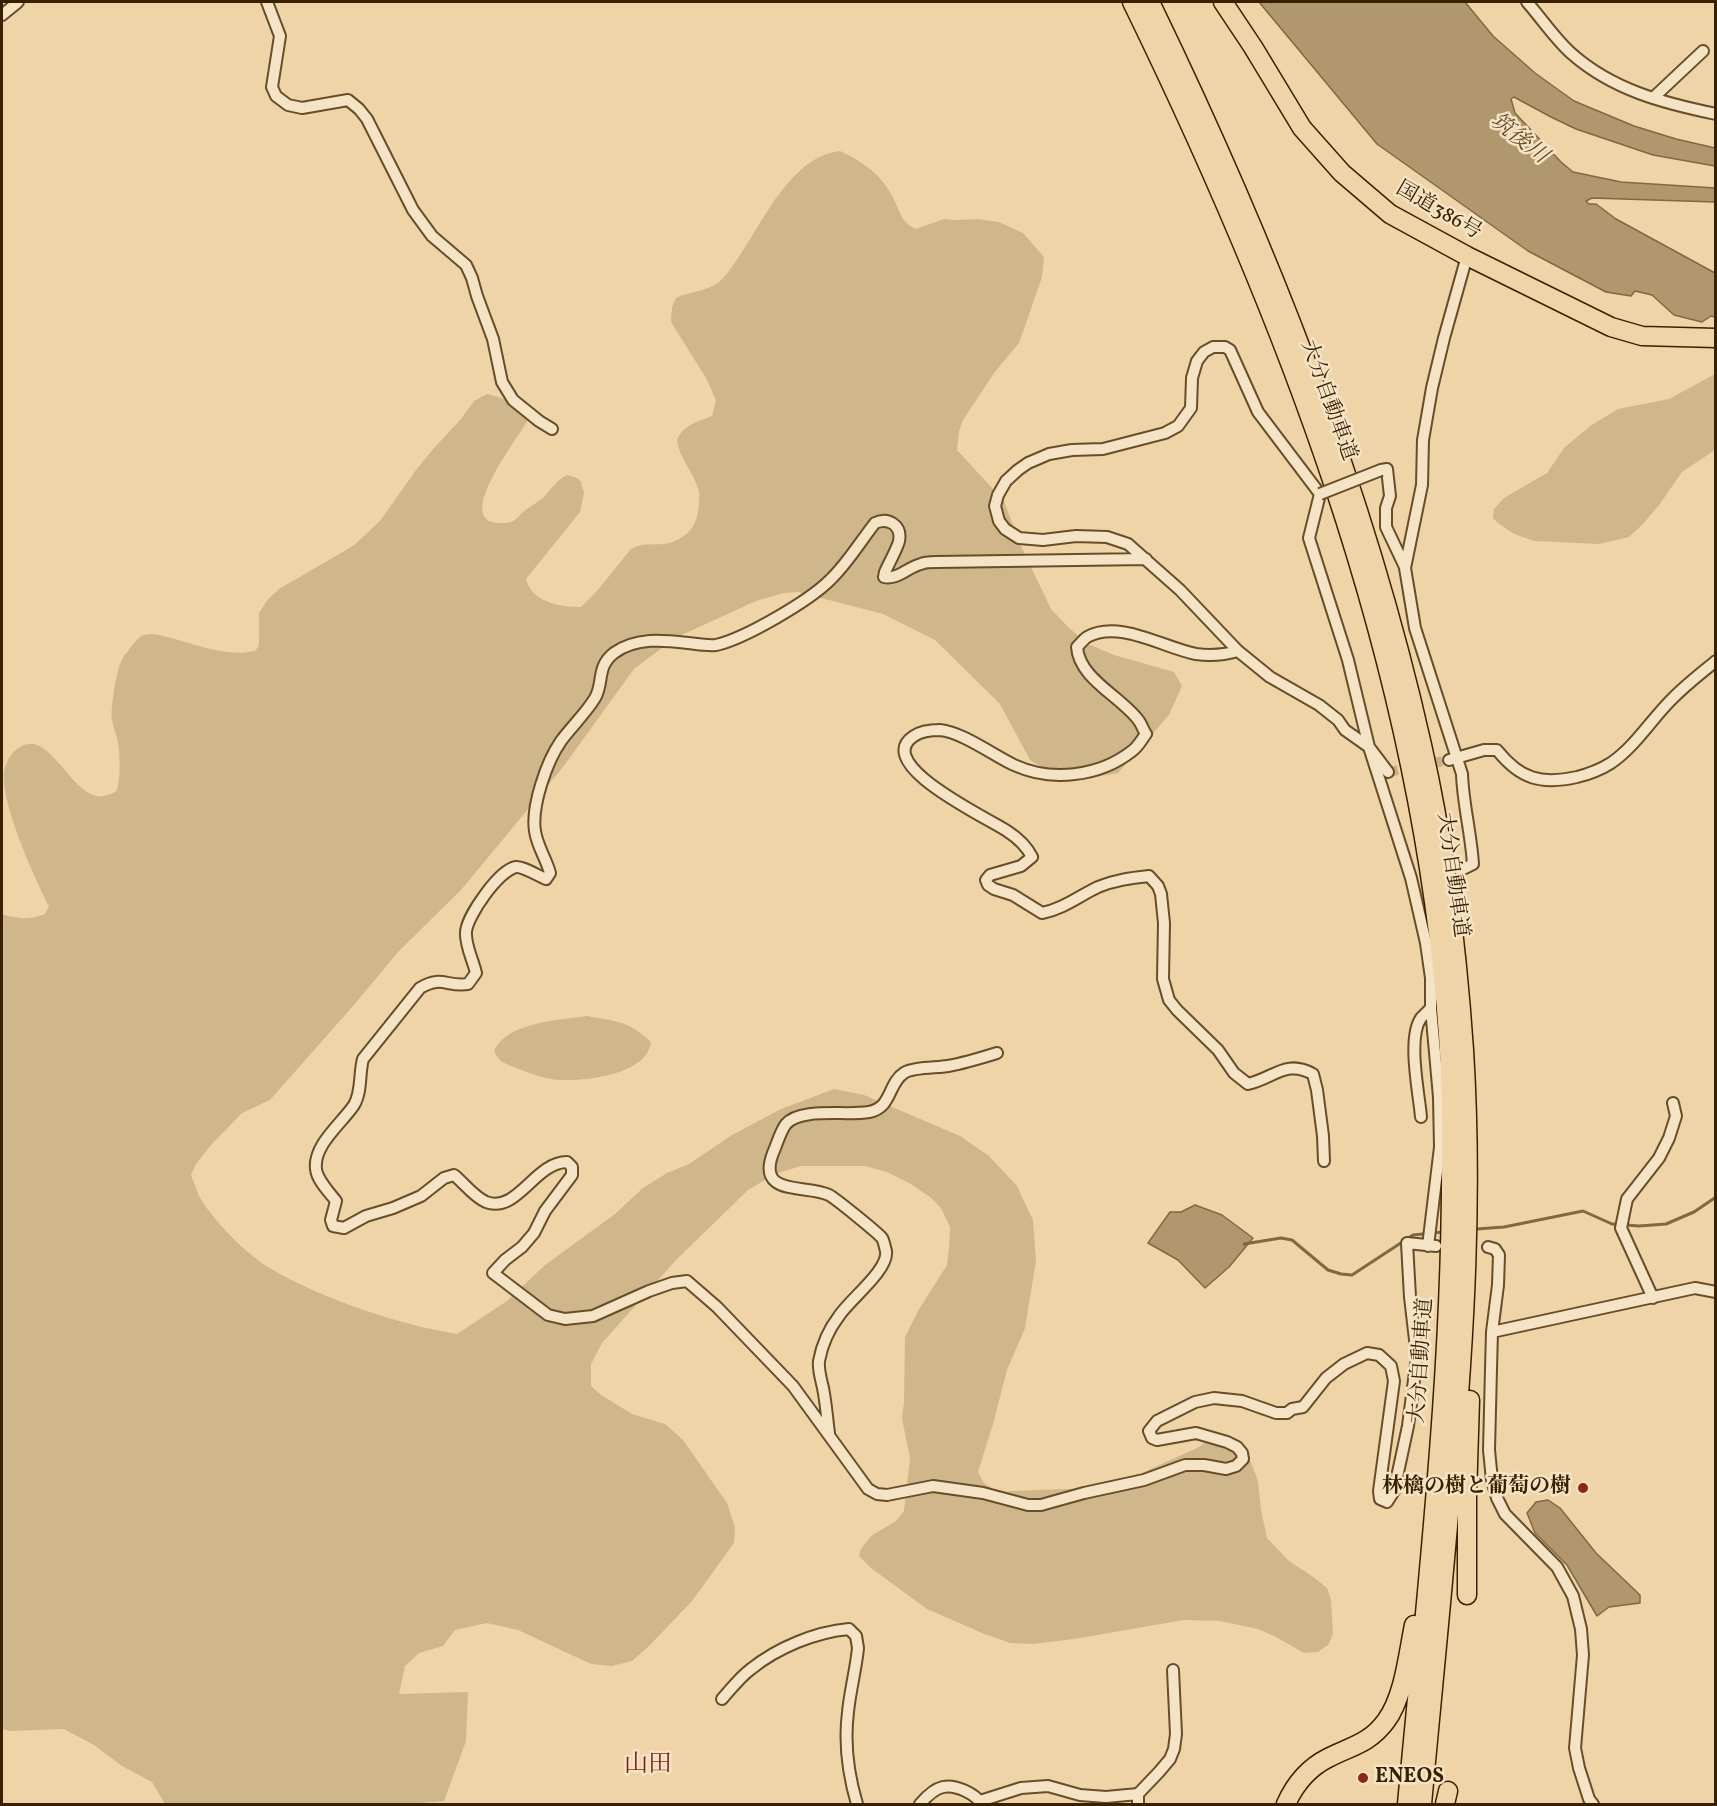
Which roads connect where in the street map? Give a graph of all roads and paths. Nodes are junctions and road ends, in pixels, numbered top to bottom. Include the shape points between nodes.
1 (18, 2) edge
2 (267, 2) edge
3 (1132, 2) edge
4 (1150, 2) edge
5 (1223, 2) edge
6 (1527, 2) edge
7 (2, 15) edge
8 (1703, 51) dead end
9 (1653, 98) junction
10 (1716, 114) edge
11 (1467, 256) junction
12 (1716, 338) edge
13 (552, 429) dead end
14 (1320, 494) junction
15 (1146, 559) junction
16 (1405, 568) junction
17 (1238, 651) junction
18 (1716, 661) edge
19 (1369, 747) junction
20 (1453, 759) junction
21 (1388, 772) dead end
22 (1465, 868) dead end
23 (1423, 875) dead end
24 (1411, 878) junction
25 (1431, 1008) junction
26 (997, 1053) dead end
27 (1673, 1103) dead end
28 (1421, 1117) dead end
29 (1324, 1161) dead end
30 (1468, 1209) junction
31 (1488, 1248) dead end
32 (1716, 1292) edge
33 (1653, 1298) junction
34 (1492, 1332) junction
35 (1445, 1372) junction
36 (830, 1437) junction
37 (1467, 1594) dead end
38 (1173, 1670) dead end
39 (722, 1699) dead end
40 (1138, 1799) edge
41 (981, 1803) edge
42 (857, 1804) edge
43 (920, 1804) edge
44 (1286, 1804) edge
45 (1407, 1804) edge
46 (1422, 1804) edge
47 (1593, 1804) edge

1 - 7 street
2 - 13 street via 280,36 272,87 276,96 288,105 302,108 348,100 359,109 413,210 432,236 466,265 493,339 502,382 513,400
3 - 35 highway, 大分自動車道 via 1225,202 1287,353 1369,596 1407,748 1435,911 1450,1069 1452,1214
4 - 30 highway, 大分自動車道 via 1238,192 1300,345 1383,588 1423,749 1450,905 1464,1052
5 - 11 highway, 国道386号 via 1302,128 1342,173 1390,214
6 - 9 street via 1571,53 1600,76
8 - 9 street
9 - 10 street
11 - 12 highway, 国道386号 via 1611,327 1642,336
11 - 16 street via 1432,388 1423,440 1422,485
14 - 15 street via 1258,412 1230,350 1213,347 1197,361 1191,408 1178,426 1103,449 1049,454 1018,470 998,495 995,506 999,522 1019,538 1107,537 1128,544
14 - 16 street, bridge via 1387,469 1390,496 1386,527
14 - 19 street via 1309,538 1348,660
15 - 17 street
15 - 36 street via 936,562 919,564 888,578 884,577 885,572 899,541 897,528 882,520 875,523 831,579 815,593 738,637 715,645 662,639 641,641 614,654 602,669 596,696 560,743 538,790 534,829 550,873 546,879 522,867 513,867 500,878 467,923 466,935 476,973 468,984 438,981 420,988 363,1059 355,1103 319,1151 316,1169 336,1201 331,1220 333,1226 344,1228 421,1196 454,1175 485,1202 497,1204 515,1197 540,1172 567,1162 572,1175 544,1210 534,1233 493,1273 548,1315 565,1319 593,1316 649,1291 687,1281 793,1386
16 - 20 street via 1415,628
17 - 19 street via 1270,677 1319,705
17 - 29 street via 1193,654 1123,632 1087,638 1077,647 1077,657 1140,722 1146,734 1133,751 1079,774 1041,774 948,731 933,730 911,737 905,755 911,767 938,790 1026,845 1032,856 1021,866 990,875 986,880 993,889 1042,912 1056,910 1118,880 1149,876 1161,894 1163,979 1169,1000 1248,1084 1294,1067 1313,1074
18 - 20 street via 1675,696 1625,752 1593,772 1546,781 1520,773 1497,750
19 - 21 street
19 - 24 street
20 - 22 street via 1462,774 1472,843 1473,864
23 - 24 street
24 - 25 street via 1426,943
25 - 28 street via 1420,1019 1414,1040
25 - 36 street via 1440,1147 1431,1244 1407,1243 1417,1357 1406,1437 1394,1491 1386,1502 1380,1499 1378,1491 1394,1381 1391,1366 1379,1355 1367,1353 1344,1364 1326,1378 1303,1407 1287,1413 1214,1398 1195,1402 1157,1421 1149,1431 1157,1440 1196,1434 1227,1442 1242,1453 1243,1459 1236,1466 1226,1469 1185,1465 1144,1480 1041,1505 933,1486 877,1494 868,1489
26 - 36 street via 904,1073 883,1105 872,1112 800,1115 783,1127 771,1159 772,1178 782,1186 830,1195 882,1239 887,1254 875,1276 829,1330 819,1363
27 - 33 street via 1676,1116 1670,1138 1627,1199 1621,1228
30 - 37 highway
30 - 46 highway, 大分自動車道 via 1461,1379
31 - 34 street via 1499,1255
32 - 33 street via 1695,1288
33 - 34 street
34 - 47 street via 1492,1480 1505,1514 1557,1567 1573,1596 1583,1655 1575,1748
35 - 44 highway via 1420,1584 1408,1657 1394,1707 1386,1722 1363,1743 1329,1757 1303,1776
35 - 45 highway, 大分自動車道
38 - 40 street via 1174,1749
39 - 42 street via 753,1666 766,1658 795,1643 849,1629 856,1636 858,1648 846,1732 847,1761
40 - 41 street via 1080,1795 1048,1786 1021,1788
41 - 43 street via 966,1791 942,1787

